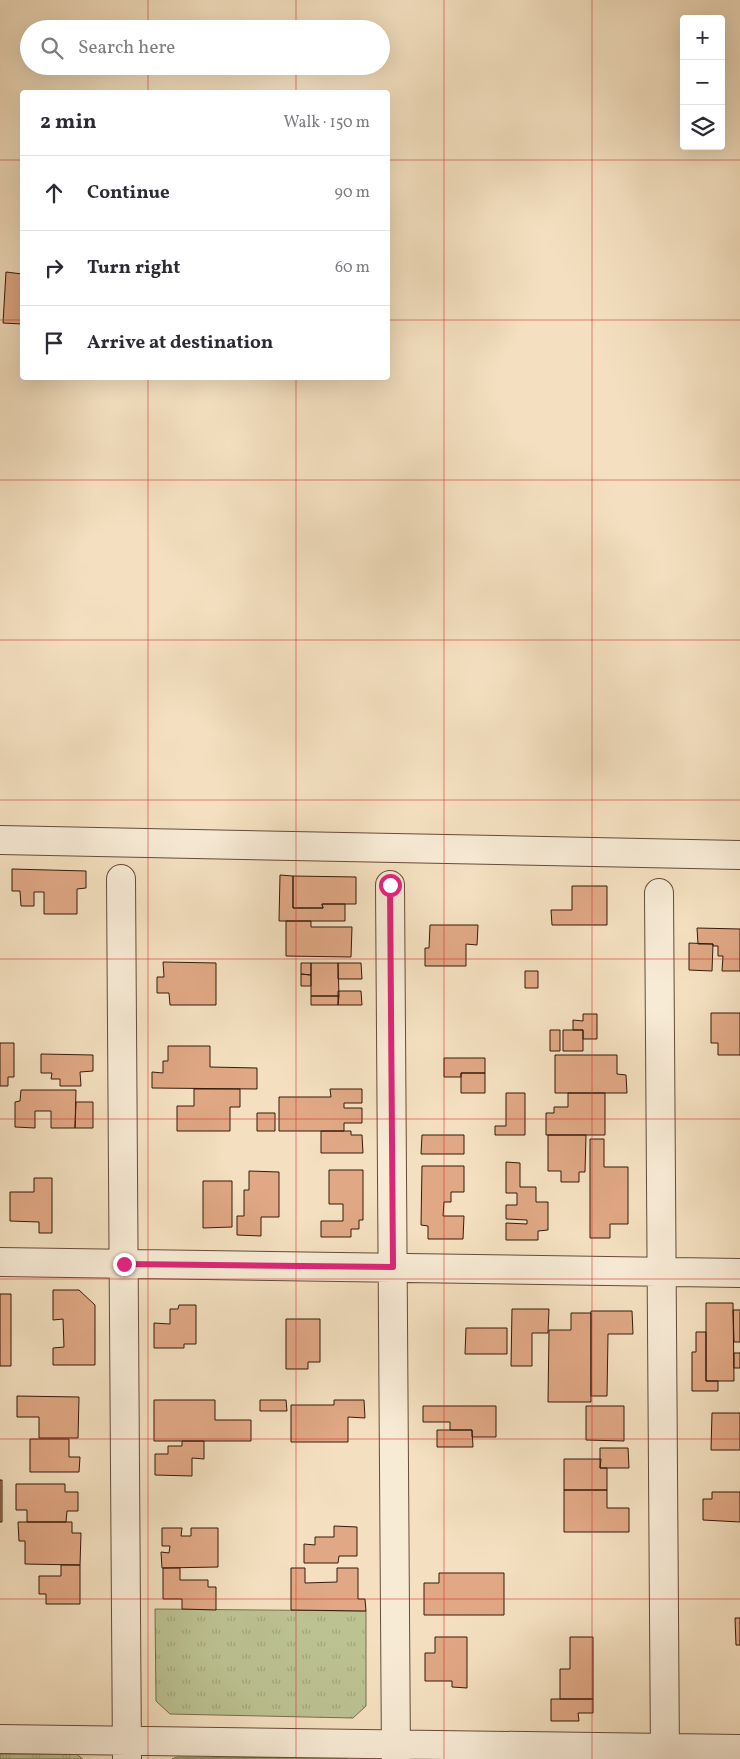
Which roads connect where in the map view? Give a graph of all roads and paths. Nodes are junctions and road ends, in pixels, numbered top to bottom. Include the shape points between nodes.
1 (0, 840) edge
2 (740, 855) edge
3 (121, 879) dead end
4 (390, 885) dead end
5 (659, 893) dead end
6 (0, 1262) edge
7 (124, 1264) junction
8 (393, 1267) junction
9 (662, 1272) junction
10 (740, 1272) edge
11 (0, 1739) edge
12 (740, 1749) edge
13 (127, 1750) edge
14 (396, 1752) edge
15 (665, 1754) edge

1 - 2 street
3 - 7 street
4 - 8 street
5 - 9 street
6 - 7 street
7 - 8 street
7 - 13 street
8 - 9 street
8 - 14 street
9 - 10 street
9 - 15 street
11 - 13 street
12 - 15 street
13 - 14 street
14 - 15 street

